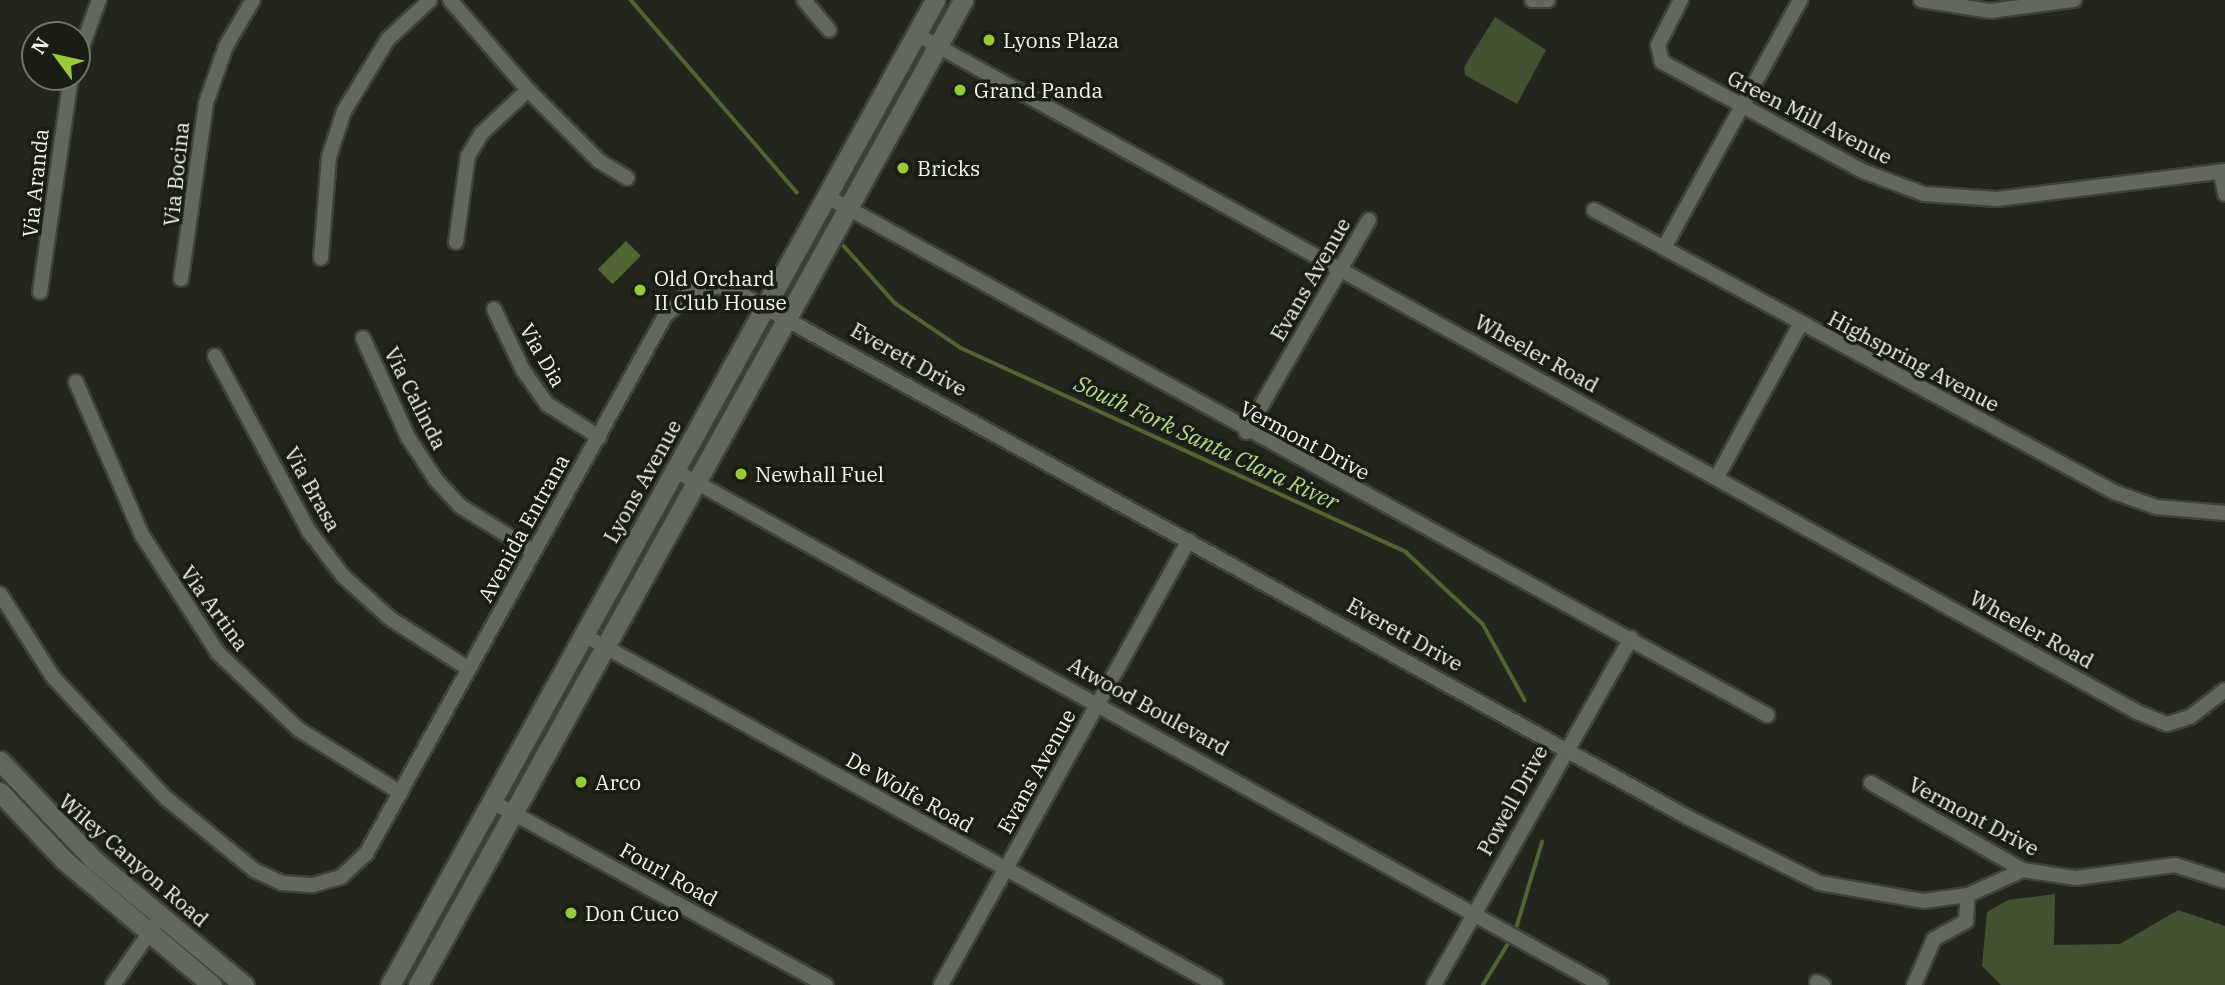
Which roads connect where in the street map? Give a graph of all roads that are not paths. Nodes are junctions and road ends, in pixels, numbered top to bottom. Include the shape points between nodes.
1 (99, 0) edge
2 (253, 0) edge
3 (430, 0) edge
4 (450, 0) edge
5 (804, 0) edge
6 (935, 0) edge
7 (963, 0) edge
8 (1532, 0) edge
9 (1548, 0) edge
10 (1681, 0) edge
11 (1800, 0) edge
12 (1921, 0) edge
13 (2074, 0) edge
14 (91, 22) edge
15 (829, 30) dead end
16 (916, 34) junction
17 (938, 45) junction
18 (528, 90) junction
19 (69, 91) edge
20 (1740, 107) junction
21 (2223, 172) edge
22 (627, 178) dead end
23 (2225, 194) edge
24 (826, 196) junction
25 (848, 210) junction
26 (1594, 211) dead end
27 (1369, 220) dead end
28 (456, 242) dead end
29 (1665, 246) junction
30 (321, 258) dead end
31 (1339, 266) junction
32 (181, 279) dead end
33 (40, 292) dead end
34 (765, 304) junction
35 (494, 309) dead end
36 (788, 316) junction
37 (1801, 323) junction
38 (363, 338) dead end
39 (215, 356) dead end
40 (76, 382) dead end
41 (1246, 432) junction
42 (599, 437) junction
43 (674, 470) junction
44 (1717, 477) junction
45 (696, 482) junction
46 (2225, 513) edge
47 (1189, 540) junction
48 (533, 551) junction
49 (0, 594) edge
50 (584, 635) junction
51 (1631, 638) junction
52 (605, 647) junction
53 (469, 669) junction
54 (2225, 690) edge
55 (1098, 702) junction
56 (1767, 715) dead end
57 (1565, 746) junction
58 (0, 761) edge
59 (1871, 783) dead end
60 (0, 792) edge
61 (401, 793) junction
62 (491, 801) junction
63 (513, 813) junction
64 (477, 827) junction
65 (1006, 869) junction
66 (2023, 870) junction
67 (2225, 881) edge
68 (1968, 895) junction
69 (1475, 912) junction
70 (162, 916) junction
71 (455, 917) junction
72 (149, 933) junction
73 (113, 985) edge
74 (212, 985) edge
75 (244, 985) edge
76 (390, 985) edge
77 (418, 985) edge
78 (826, 985) edge
79 (940, 985) edge
80 (1216, 985) edge
81 (1434, 985) edge
82 (1601, 985) edge
83 (1914, 985) edge

1 - 14 street
2 - 32 street, Via Bocina via 226,46 206,103
3 - 30 street via 388,39 344,111 329,157
4 - 18 street
5 - 15 street
6 - 16 main road, Lyons Avenue
7 - 17 main road
8 - 9 street
10 - 20 street, Green Mill Avenue via 1658,45 1662,62
11 - 20 street
12 - 13 street via 1990,11
16 - 17 street, Wheeler Road
16 - 24 main road, Lyons Avenue
17 - 25 main road
17 - 31 street, Wheeler Road
18 - 22 street via 599,161
18 - 28 street via 482,133 468,156 460,180
19 - 33 street, Via Aranda
20 - 21 street, Green Mill Avenue via 1865,172 1924,194 1997,199
20 - 29 street
21 - 23 street
24 - 25 street, Vermont Drive
24 - 34 main road, Lyons Avenue
25 - 36 main road
25 - 41 street, Vermont Drive
26 - 29 street, Highspring Avenue
27 - 31 street, Evans Avenue
29 - 37 street, Highspring Avenue
31 - 41 street, Evans Avenue
31 - 44 street, Wheeler Road
34 - 36 street, Avenida Entrana
34 - 42 street, Avenida Entrana via 713,285 682,297 665,316
34 - 43 main road, Lyons Avenue
35 - 42 street, Via Dia via 523,370 547,404
36 - 45 main road
36 - 47 street, Everett Drive
37 - 44 street
37 - 46 street, Highspring Avenue via 2114,492 2156,508
38 - 48 street, Via Calinda via 408,437 436,480 460,506
39 - 53 street, Via Brasa via 309,531 343,576 391,619
40 - 61 street, Via Artina via 142,535 218,653 298,729
41 - 51 street, Vermont Drive
42 - 48 street, Avenida Entrana
43 - 45 street, Atwood Boulevard
43 - 50 main road, Lyons Avenue
44 - 54 street, Wheeler Road via 2137,712 2167,724 2190,717
45 - 52 main road
45 - 55 street, Atwood Boulevard
47 - 55 street, Evans Avenue
47 - 57 street, Everett Drive
48 - 53 street, Avenida Entrana
49 - 61 street, Avenida Entrana via 53,677 166,798 273,879 313,885 341,877 366,854
50 - 52 street, De Wolfe Road
50 - 62 main road, Lyons Avenue
51 - 56 street, Vermont Drive
51 - 57 street, Powell Drive
52 - 63 main road
52 - 65 street, De Wolfe Road
53 - 61 street, Avenida Entrana
55 - 65 street, Evans Avenue
55 - 69 street, Atwood Boulevard
57 - 68 street, Everett Drive via 1820,883 1924,901
57 - 69 street, Powell Drive
58 - 70 main road, Wiley Canyon Road via 95,862
59 - 66 street, Vermont Drive
60 - 72 main road, Wiley Canyon Road via 64,860
62 - 63 street, Fourl Road
62 - 64 main road, Lyons Avenue
63 - 71 main road
63 - 78 street, Fourl Road
64 - 71 main road via 470,862 450,900
64 - 76 main road, Lyons Avenue
65 - 79 street, Evans Avenue
65 - 80 street, De Wolfe Road
66 - 67 street, Vermont Drive via 2076,878 2175,865
66 - 68 street, Everett Drive
68 - 83 street via 1966,920 1934,939
69 - 81 street, Powell Drive
69 - 82 street, Atwood Boulevard
70 - 72 street
70 - 75 main road, Wiley Canyon Road
71 - 77 main road
72 - 73 street
72 - 74 main road, Wiley Canyon Road

